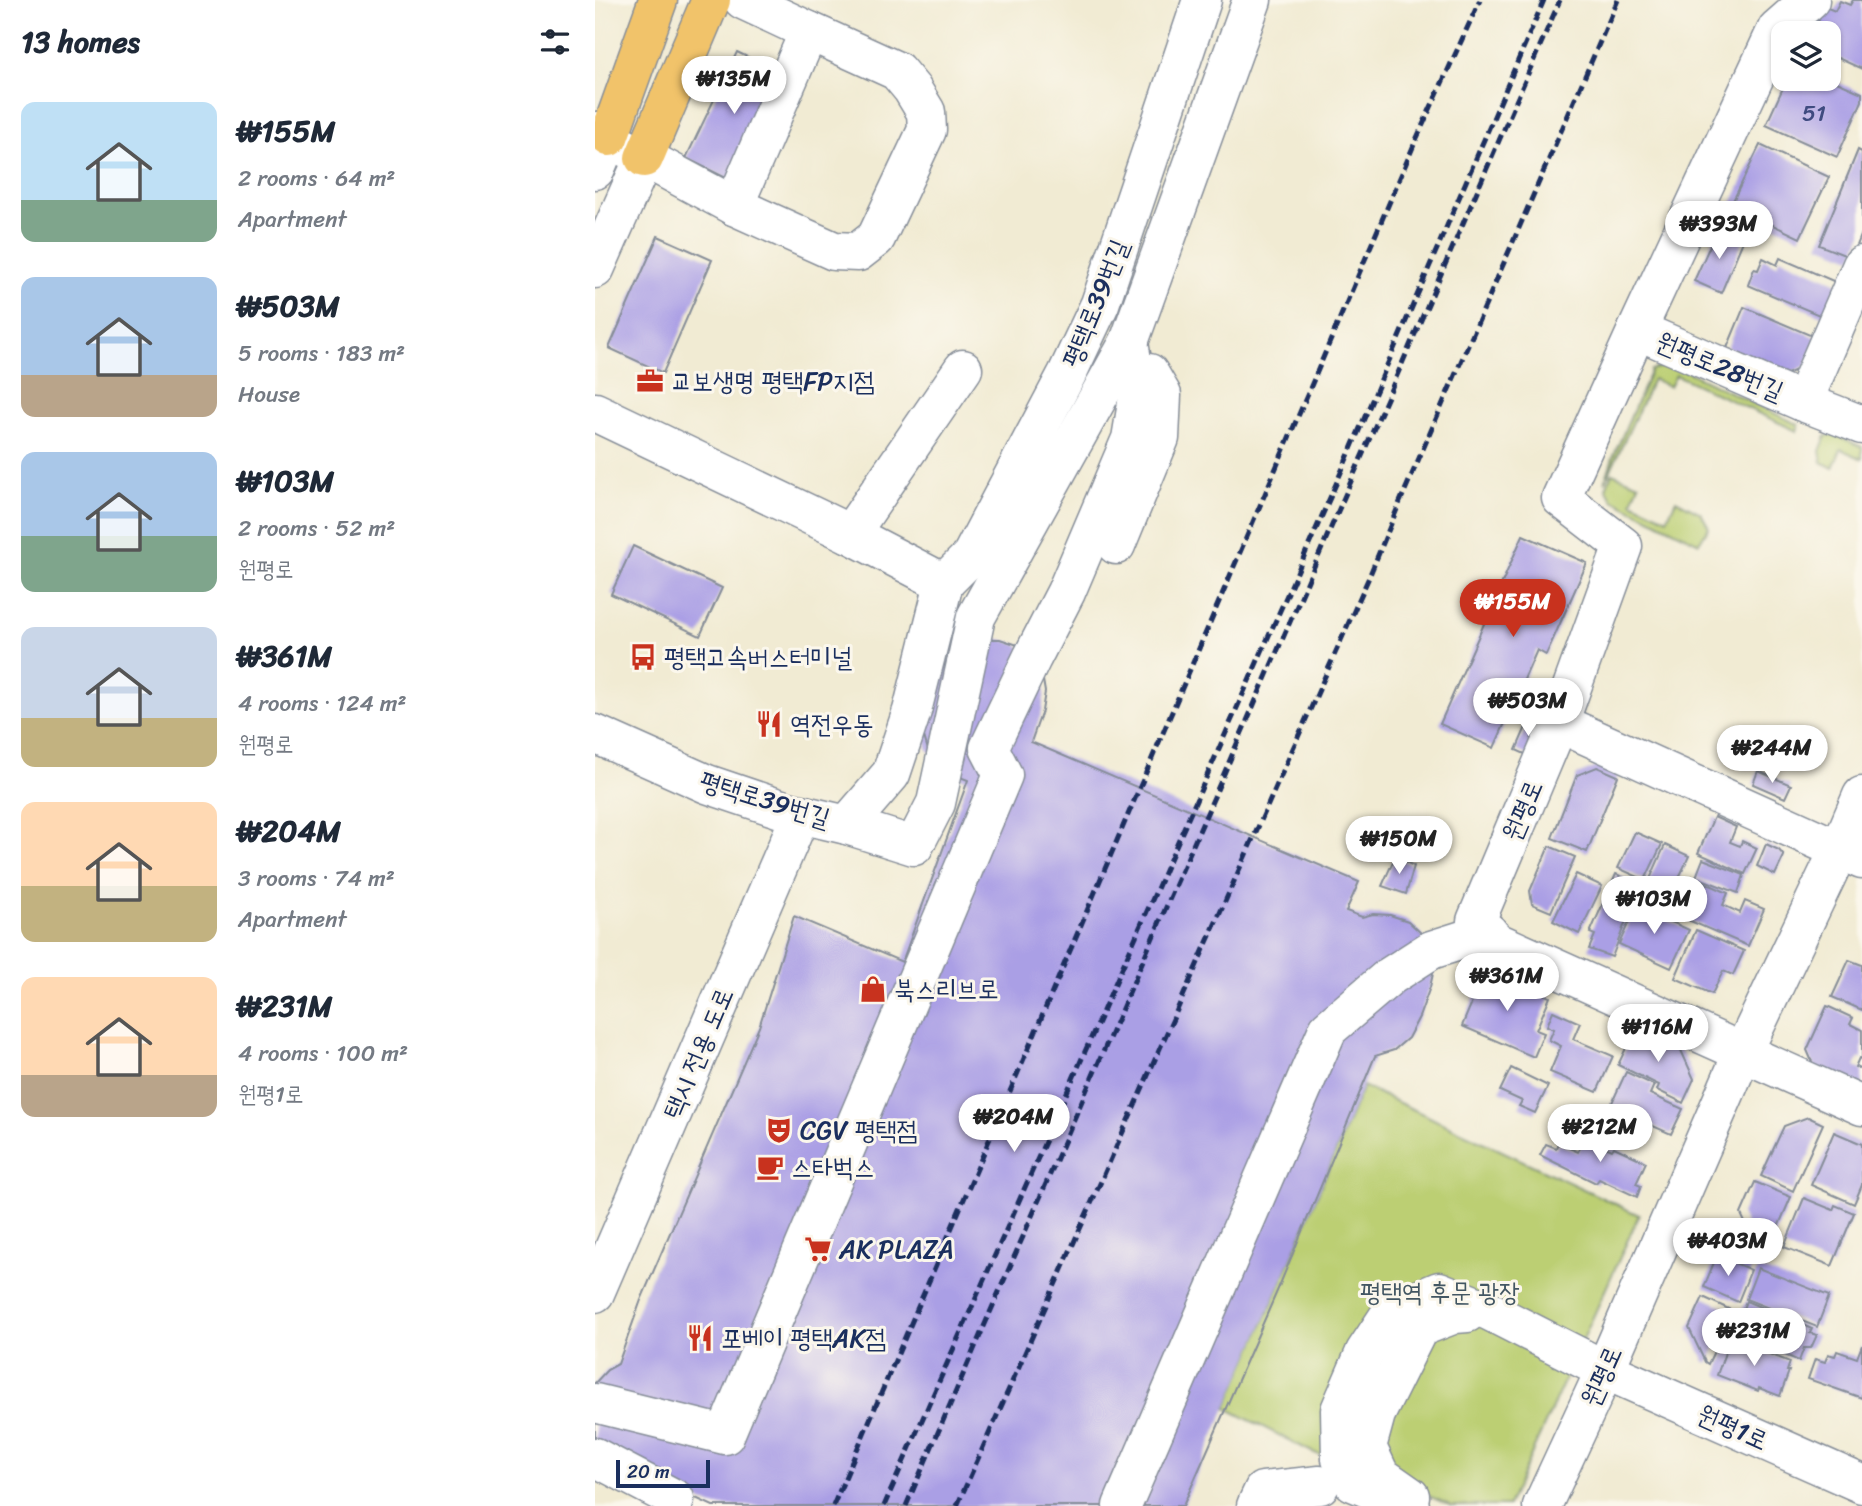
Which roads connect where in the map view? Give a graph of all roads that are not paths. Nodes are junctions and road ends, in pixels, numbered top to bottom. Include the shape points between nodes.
1 (658, 0) edge
2 (711, 0) edge
3 (743, 0) edge
4 (1202, 0) edge
5 (1252, 0) edge
6 (1810, 0) edge
7 (810, 31) junction
8 (602, 131) edge
9 (644, 158) junction
10 (734, 206) junction
11 (1862, 265) edge
12 (595, 270) edge
13 (1637, 330) junction
14 (1129, 342) junction
15 (963, 369) dead end
16 (1803, 402) junction
17 (595, 412) edge
18 (1862, 425) edge
19 (850, 534) junction
20 (1116, 545) dead end
21 (944, 583) junction
22 (1559, 723) junction
23 (595, 734) edge
24 (1862, 796) edge
25 (801, 814) junction
26 (848, 825) junction
27 (1851, 855) edge
28 (1488, 932) junction
29 (1743, 1052) junction
30 (1862, 1106) edge
31 (595, 1293) edge
32 (1489, 1311) junction
33 (1605, 1370) junction
34 (595, 1403) edge
35 (595, 1457) edge
36 (1862, 1484) edge
37 (1325, 1487) edge
38 (673, 1506) edge
39 (1122, 1506) edge
40 (1256, 1506) edge
41 (1410, 1506) edge
42 (1423, 1506) edge
43 (1542, 1506) edge

1 - 8 main road
2 - 9 main road
3 - 7 street
4 - 21 street, 평택로39번길 via 1100,304 971,556
5 - 14 street
6 - 13 street via 1777,29
7 - 10 street
7 - 10 street via 897,71 926,112 927,130 876,238 858,252 834,251
8 - 9 street
9 - 10 street
9 - 12 street
11 - 16 street, 원평로28번길
13 - 16 street, 원평로28번길
13 - 22 street, 원평로 via 1562,498 1623,546
14 - 20 street via 1162,395 1160,438
14 - 26 street via 976,617 936,803 914,846
14 - 34 street via 1138,397 1131,439 1066,592 989,748 1003,775 725,1435
15 - 19 street
16 - 18 street, 원평로28번길
17 - 19 street
19 - 21 street
21 - 26 street, 평택로39번길 via 891,774
22 - 27 street
22 - 28 street, 원평로 via 1476,921
23 - 25 street, 평택로39번길 via 707,784
24 - 27 street, 원평로
25 - 26 street, 평택로39번길
25 - 31 street, 택시 전용 도로
27 - 29 street, 원평로
28 - 29 street via 1497,942
28 - 39 street via 1431,950 1328,1029
29 - 30 street
29 - 33 street, 원평로
32 - 33 street, 원평1로
32 - 37 street, 원평1로 via 1439,1291 1392,1311 1364,1352 1340,1410 1341,1459
32 - 42 street via 1455,1314 1419,1328 1376,1414 1367,1447 1380,1475
33 - 36 street, 원평1로
33 - 43 street, 원평로
35 - 38 street via 675,1499
37 - 40 street via 1263,1491
37 - 41 street via 1353,1482

